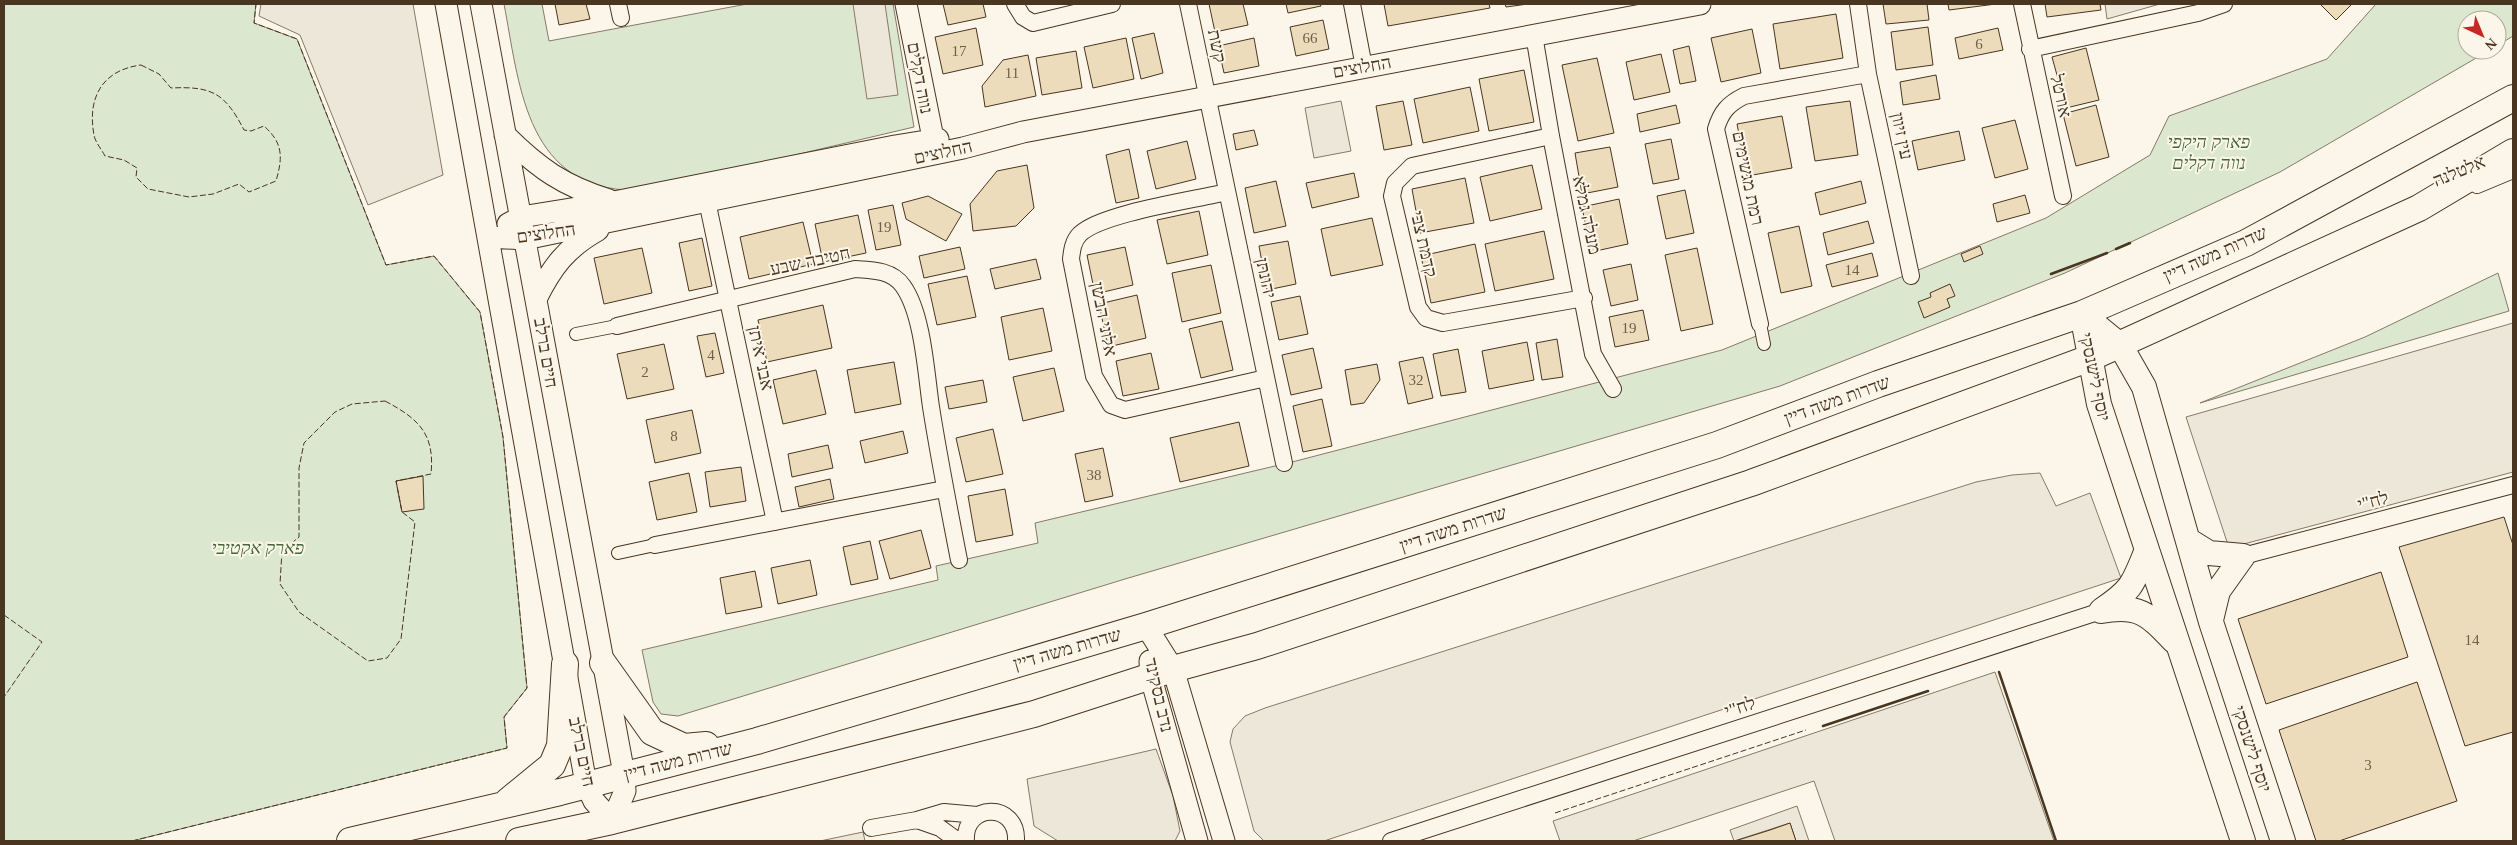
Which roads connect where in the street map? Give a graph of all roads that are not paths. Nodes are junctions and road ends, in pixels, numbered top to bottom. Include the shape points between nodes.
1 (446, 4) edge
2 (481, 4) edge
3 (906, 4) edge
4 (1015, 4) edge
5 (1112, 4) edge
6 (1188, 4) edge
7 (1352, 4) edge
8 (1858, 4) edge
9 (2022, 4) edge
10 (2224, 4) edge
11 (1691, 5) edge
12 (1534, 35) junction
13 (2030, 49) junction
14 (1364, 67) junction
15 (1868, 74) junction
16 (1207, 96) junction
17 (2513, 98) edge
18 (506, 135) junction
19 (1551, 136) junction
20 (934, 146) junction
21 (2513, 152) edge
22 (2513, 170) edge
23 (1227, 192) junction
24 (2063, 196) dead end
25 (707, 201) junction
26 (614, 202) junction
27 (2419, 208) junction
28 (521, 216) junction
29 (609, 223) junction
30 (488, 237) junction
31 (525, 239) junction
32 (1911, 276) dead end
33 (1584, 298) junction
34 (536, 299) junction
35 (728, 300) junction
36 (2082, 314) junction
37 (1760, 324) joint
38 (617, 326) joint
39 (576, 334) dead end
40 (1764, 344) dead end
41 (2120, 345) junction
42 (2090, 358) junction
43 (1266, 378) junction
44 (1613, 394) dead end
45 (1284, 465) dead end
46 (2513, 485) edge
47 (944, 489) junction
48 (775, 522) junction
49 (2188, 540) junction
50 (654, 545) joint
51 (2146, 552) junction
52 (618, 553) dead end
53 (2243, 556) junction
54 (960, 565) dead end
55 (2101, 611) junction
56 (2211, 622) junction
57 (1146, 626) junction
58 (2176, 642) junction
59 (603, 663) junction
60 (565, 664) junction
61 (1162, 674) junction
62 (757, 741) junction
63 (624, 774) junction
64 (586, 784) junction
65 (506, 804) junction
66 (977, 815) junction
67 (1192, 818) junction
68 (917, 820) junction
69 (612, 821) junction
70 (872, 828) dead end
71 (1020, 838) edge
72 (350, 841) edge
73 (519, 841) edge
74 (958, 841) edge
75 (966, 841) edge
76 (1191, 841) edge
77 (1197, 841) edge
78 (1224, 841) edge
79 (1391, 841) edge
80 (2243, 841) edge
81 (2283, 841) edge

1 - 30 street, חיים ברלב
2 - 18 street, חיים ברלב
3 - 20 street, נווה דקלים
4 - 5 street via 1023,17 1033,23
6 - 16 street, קשת
7 - 14 street
8 - 15 street, עין זיוון
9 - 13 street, אורטל
10 - 13 street via 2198,13
11 - 12 street, החלוצים
12 - 14 street, החלוצים
12 - 19 street, מעלה גמלא
13 - 24 street, אורטל
14 - 16 street, החלוצים
15 - 32 street, עין זיוון
15 - 37 street, רמת מגשימים via 1744,96 1730,103 1721,115 1716,129
16 - 20 street, החלוצים
16 - 23 street, יהונתן
17 - 36 main road, שדרות משה דיין via 2246,243
18 - 26 street via 551,176
18 - 28 street, חיים ברלב
19 - 33 street, מעלה גמלא
19 - 33 street, קדמת צבי via 1412,166 1395,183 1392,196 1418,307 1426,318 1443,323
20 - 25 street, החלוצים
20 - 26 street, החלוצים
21 - 27 main road
22 - 27 street, אלטלנה
23 - 43 street, יהונתן
23 - 43 street, אלוני הבשן via 1105,220 1079,235 1073,245 1071,259 1094,376 1111,405 1125,410
25 - 29 street, החלוצים
25 - 35 street, אבני איתן
26 - 28 street, החלוצים
27 - 41 main road
28 - 30 street, החלוצים
28 - 31 street, חיים ברלב
29 - 31 street, החלוצים
29 - 34 street via 565,254 551,270
30 - 31 street, החלוצים
30 - 60 street, חיים ברלב
31 - 34 street, חיים ברלב
33 - 44 street, מעלה גמלא via 1594,354
34 - 59 street, חיים ברלב
35 - 38 street, חטיבה שבע
35 - 47 street, חטיבה שבע via 855,270 877,270 902,284 916,315
35 - 48 street, אבני איתן
36 - 41 main road, יוסף לישנסקי
36 - 42 main road, יוסף לישנסקי
36 - 57 main road, שדרות משה דיין via 1878,384 1718,445
37 - 40 street, רמת מגשימים
38 - 39 street, חטיבה שבע
41 - 42 main road
41 - 49 main road, יוסף לישנסקי via 2144,387
42 - 51 main road, יוסף לישנסקי via 2098,404
42 - 61 main road via 1751,483
43 - 45 street, יהונתן
46 - 53 street, לח"י
47 - 48 street
47 - 54 street, חטיבה שבע
48 - 50 street
49 - 53 main road via 2209,553
49 - 56 main road, יוסף לישנסקי
50 - 52 street
51 - 55 main road via 2125,595
51 - 58 main road, יוסף לישנסקי
53 - 56 main road via 2218,591
55 - 58 main road via 2122,607 2140,611 2156,621
55 - 79 street, לח"י
56 - 81 main road, יוסף לישנסקי
57 - 61 street, נדב בסקינד
57 - 62 main road, שדרות משה דיין
58 - 80 main road, יוסף לישנסקי
59 - 62 main road via 652,732 659,737 684,747
59 - 63 street, חיים ברלב
60 - 64 street, חיים ברלב
60 - 65 main road via 560,746 552,765
61 - 67 street, נדב בסקינד
61 - 69 main road via 1034,714
61 - 78 street, נדב בסקינד
62 - 63 main road, שדרות משה דיין
63 - 64 main road, שדרות משה דיין
63 - 69 street, חיים ברלב via 625,791
64 - 65 main road, שדרות משה דיין
64 - 69 street, חיים ברלב via 594,802
65 - 72 main road, שדרות משה דיין
66 - 68 street via 944,812
66 - 71 street via 993,811 1001,813 1014,824
66 - 75 street via 967,828
67 - 76 street
67 - 77 street, נדב בסקינד
68 - 70 street
68 - 74 street via 940,828
69 - 73 main road

